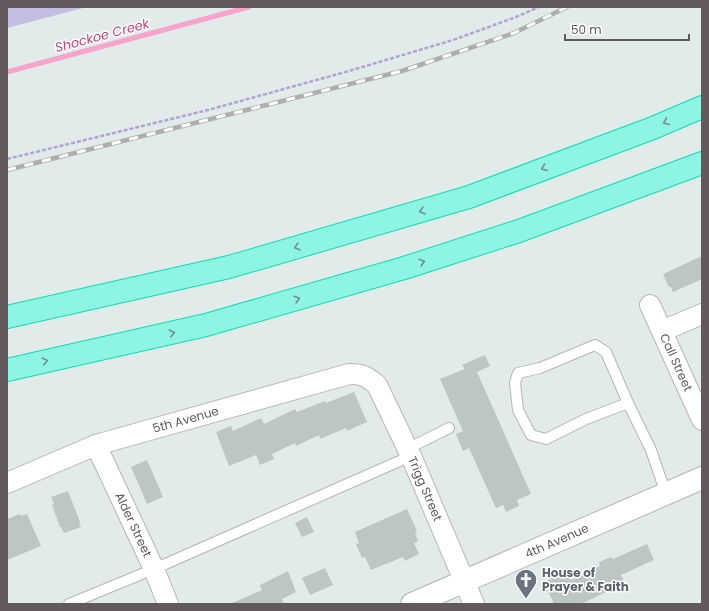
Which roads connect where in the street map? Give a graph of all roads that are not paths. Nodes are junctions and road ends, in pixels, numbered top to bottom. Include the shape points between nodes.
1 (702, 107) edge
2 (702, 163) edge
3 (650, 305) dead end
4 (702, 314) edge
5 (7, 317) edge
6 (662, 331) junction
7 (7, 370) edge
8 (369, 379) joint
9 (628, 402) junction
10 (702, 420) edge
11 (449, 428) dead end
12 (96, 446) junction
13 (409, 453) junction
14 (702, 478) edge
15 (7, 483) edge
16 (666, 494) junction
17 (154, 569) junction
18 (464, 581) junction
19 (69, 604) edge
20 (168, 604) edge
21 (412, 604) edge
22 (474, 604) edge

1 -> 5 highway via 469,197 229,267
7 -> 2 highway via 206,325 404,268 519,231
3 - 6 street, Call Street
4 - 6 street
6 - 10 street, Call Street
8 - 12 street, 5th Avenue via 360,374 349,374
8 - 13 street, Trigg Street via 377,385
9 - 9 lane via 546,438 531,435 518,410 515,383 518,373 540,368 595,346 606,352
9 - 16 lane via 651,450
11 - 13 lane
12 - 15 street, 5th Avenue
12 - 17 street, Alder Street
13 - 17 lane
13 - 18 street, Trigg Street
14 - 16 main road, 4th Avenue
16 - 18 main road, 4th Avenue
17 - 19 lane
17 - 20 street, Alder Street
18 - 21 main road, 4th Avenue
18 - 22 street, Trigg Street

